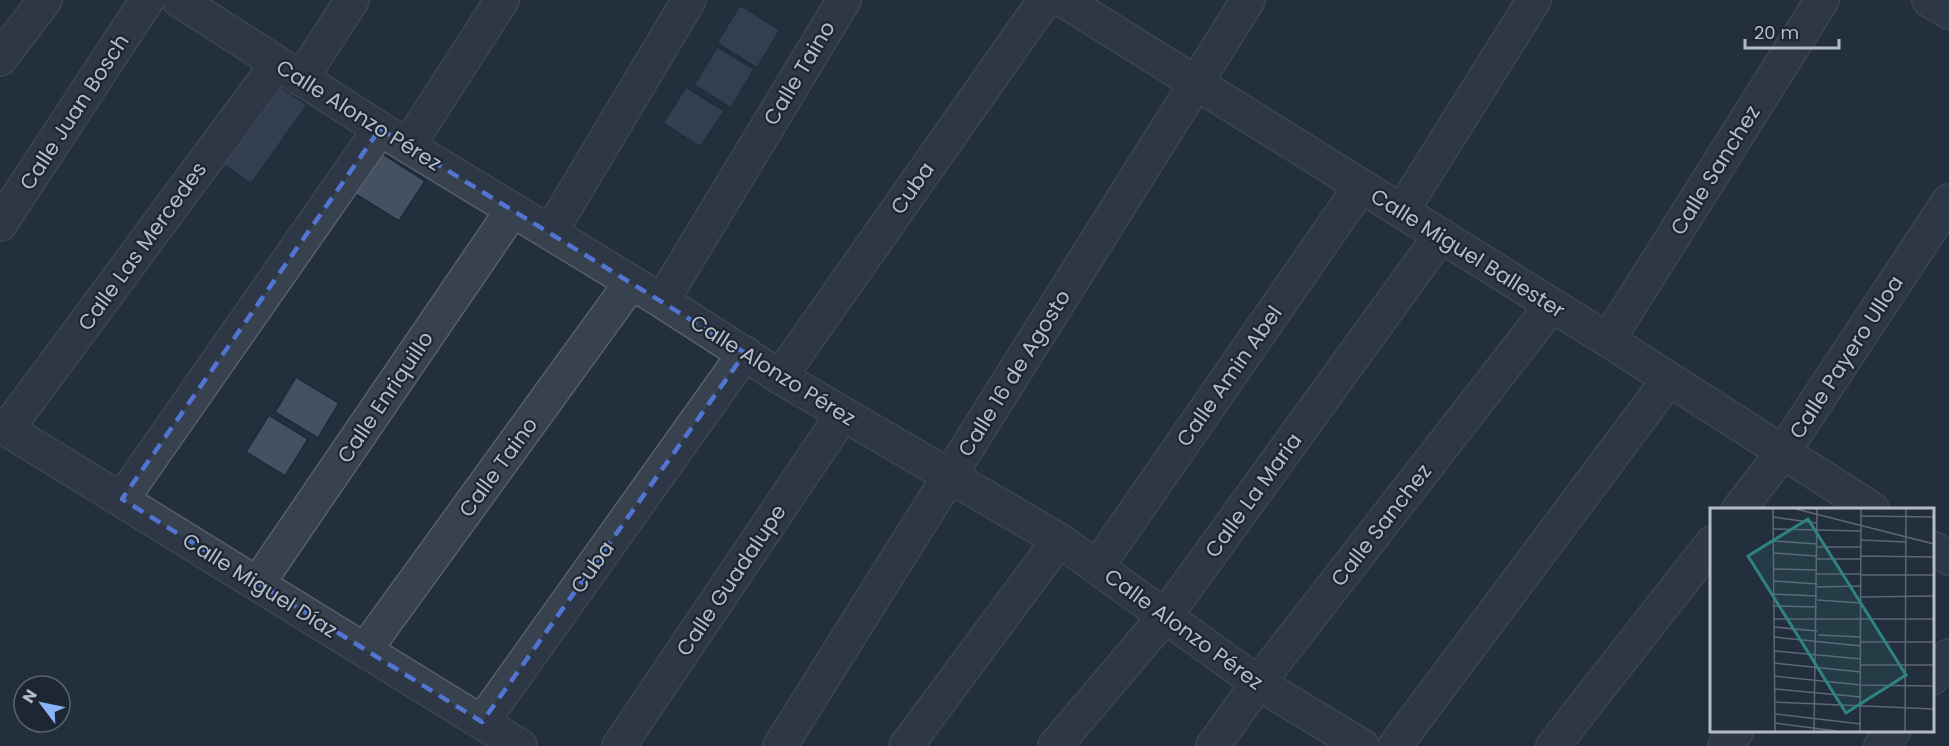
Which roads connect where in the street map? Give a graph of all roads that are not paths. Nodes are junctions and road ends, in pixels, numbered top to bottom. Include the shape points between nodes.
1 (45, 0) edge
2 (147, 0) edge
3 (179, 0) edge
4 (352, 0) edge
5 (502, 0) edge
6 (689, 0) edge
7 (844, 0) edge
8 (1044, 0) edge
9 (1062, 0) edge
10 (1248, 0) edge
11 (1534, 0) edge
12 (1822, 0) edge
13 (1929, 0) edge
14 (1949, 12) edge
15 (0, 59) edge
16 (289, 71) junction
17 (1196, 83) junction
18 (380, 129) junction
19 (408, 146) junction
20 (1361, 186) junction
21 (1949, 201) edge
22 (512, 211) junction
23 (1401, 211) junction
24 (0, 225) edge
25 (550, 233) junction
26 (1441, 236) junction
27 (631, 283) junction
28 (662, 301) junction
29 (1552, 305) junction
30 (1608, 340) junction
31 (745, 353) junction
32 (780, 377) junction
33 (1669, 379) junction
34 (843, 414) junction
35 (3, 427) edge
36 (1783, 452) junction
37 (949, 477) junction
38 (122, 500) junction
39 (1740, 508) edge
40 (1870, 508) edge
41 (1059, 540) junction
42 (1710, 546) edge
43 (1934, 549) edge
44 (1949, 558) edge
45 (1097, 567) junction
46 (258, 583) junction
47 (1166, 615) junction
48 (365, 650) junction
49 (1949, 656) edge
50 (1934, 675) edge
51 (1258, 683) junction
52 (482, 722) junction
53 (1736, 731) edge
54 (1892, 731) edge
55 (520, 746) edge
56 (619, 746) edge
57 (780, 746) edge
58 (906, 746) edge
59 (1054, 746) edge
60 (1213, 746) edge
61 (1362, 746) edge
62 (1395, 746) edge
63 (1553, 746) edge
64 (1725, 746) edge
65 (1881, 746) edge

1 - 15 street
2 - 24 street, Calle Juan Bosch
3 - 16 street, Calle Alonzo Pérez
4 - 16 street, Calle Las Mercedes
5 - 19 street
6 - 25 street
7 - 28 street, Calle Taino
8 - 32 street, Cuba
9 - 17 street, Calle Miguel Ballester
10 - 17 street, Calle 16 de Agosto
11 - 23 street
12 - 30 street, Calle Sanchez
13 - 14 street
16 - 18 street, Calle Alonzo Pérez
16 - 35 street, Calle Las Mercedes
17 - 20 street, Calle Miguel Ballester
17 - 37 street, Calle 16 de Agosto
18 - 19 street, Calle Alonzo Pérez
18 - 38 street
19 - 22 street, Calle Alonzo Pérez
20 - 23 street, Calle Miguel Ballester
20 - 45 street, Calle Amin Abel
21 - 36 street, Calle Payero Ulloa
22 - 25 street, Calle Alonzo Pérez
22 - 46 street, Calle Enriquillo
23 - 26 street, Calle Miguel Ballester
25 - 27 street, Calle Alonzo Pérez
26 - 29 street, Calle Miguel Ballester
26 - 47 street, Calle La Maria
27 - 28 street, Calle Alonzo Pérez
27 - 48 street, Calle Taino
28 - 31 street, Calle Alonzo Pérez
29 - 30 street, Calle Miguel Ballester
29 - 51 street, Calle Sanchez
30 - 33 street, Calle Miguel Ballester
31 - 32 street, Calle Alonzo Pérez
31 - 52 street, Cuba
32 - 34 street, Calle Alonzo Pérez
33 - 36 street, Calle Miguel Ballester
33 - 62 street
34 - 37 street, Calle Alonzo Pérez
34 - 56 street, Calle Guadalupe
35 - 38 street, Calle Miguel Díaz
36 - 39 street, Calle Payero Ulloa
36 - 40 street, Calle Miguel Ballester
37 - 41 street, Calle Alonzo Pérez
37 - 57 street, Calle 16 de Agosto
38 - 46 street, Calle Miguel Díaz
41 - 45 street, Calle Alonzo Pérez
41 - 58 street
42 - 63 street
43 - 44 street
45 - 47 street, Calle Alonzo Pérez
46 - 48 street, Calle Miguel Díaz
47 - 51 street, Calle Alonzo Pérez
47 - 59 street, Calle La Maria
48 - 52 street, Calle Miguel Díaz
49 - 50 street
51 - 60 street, Calle Sanchez
51 - 61 street, Calle Alonzo Pérez
52 - 55 street, Calle Miguel Díaz
53 - 64 street
54 - 65 street

